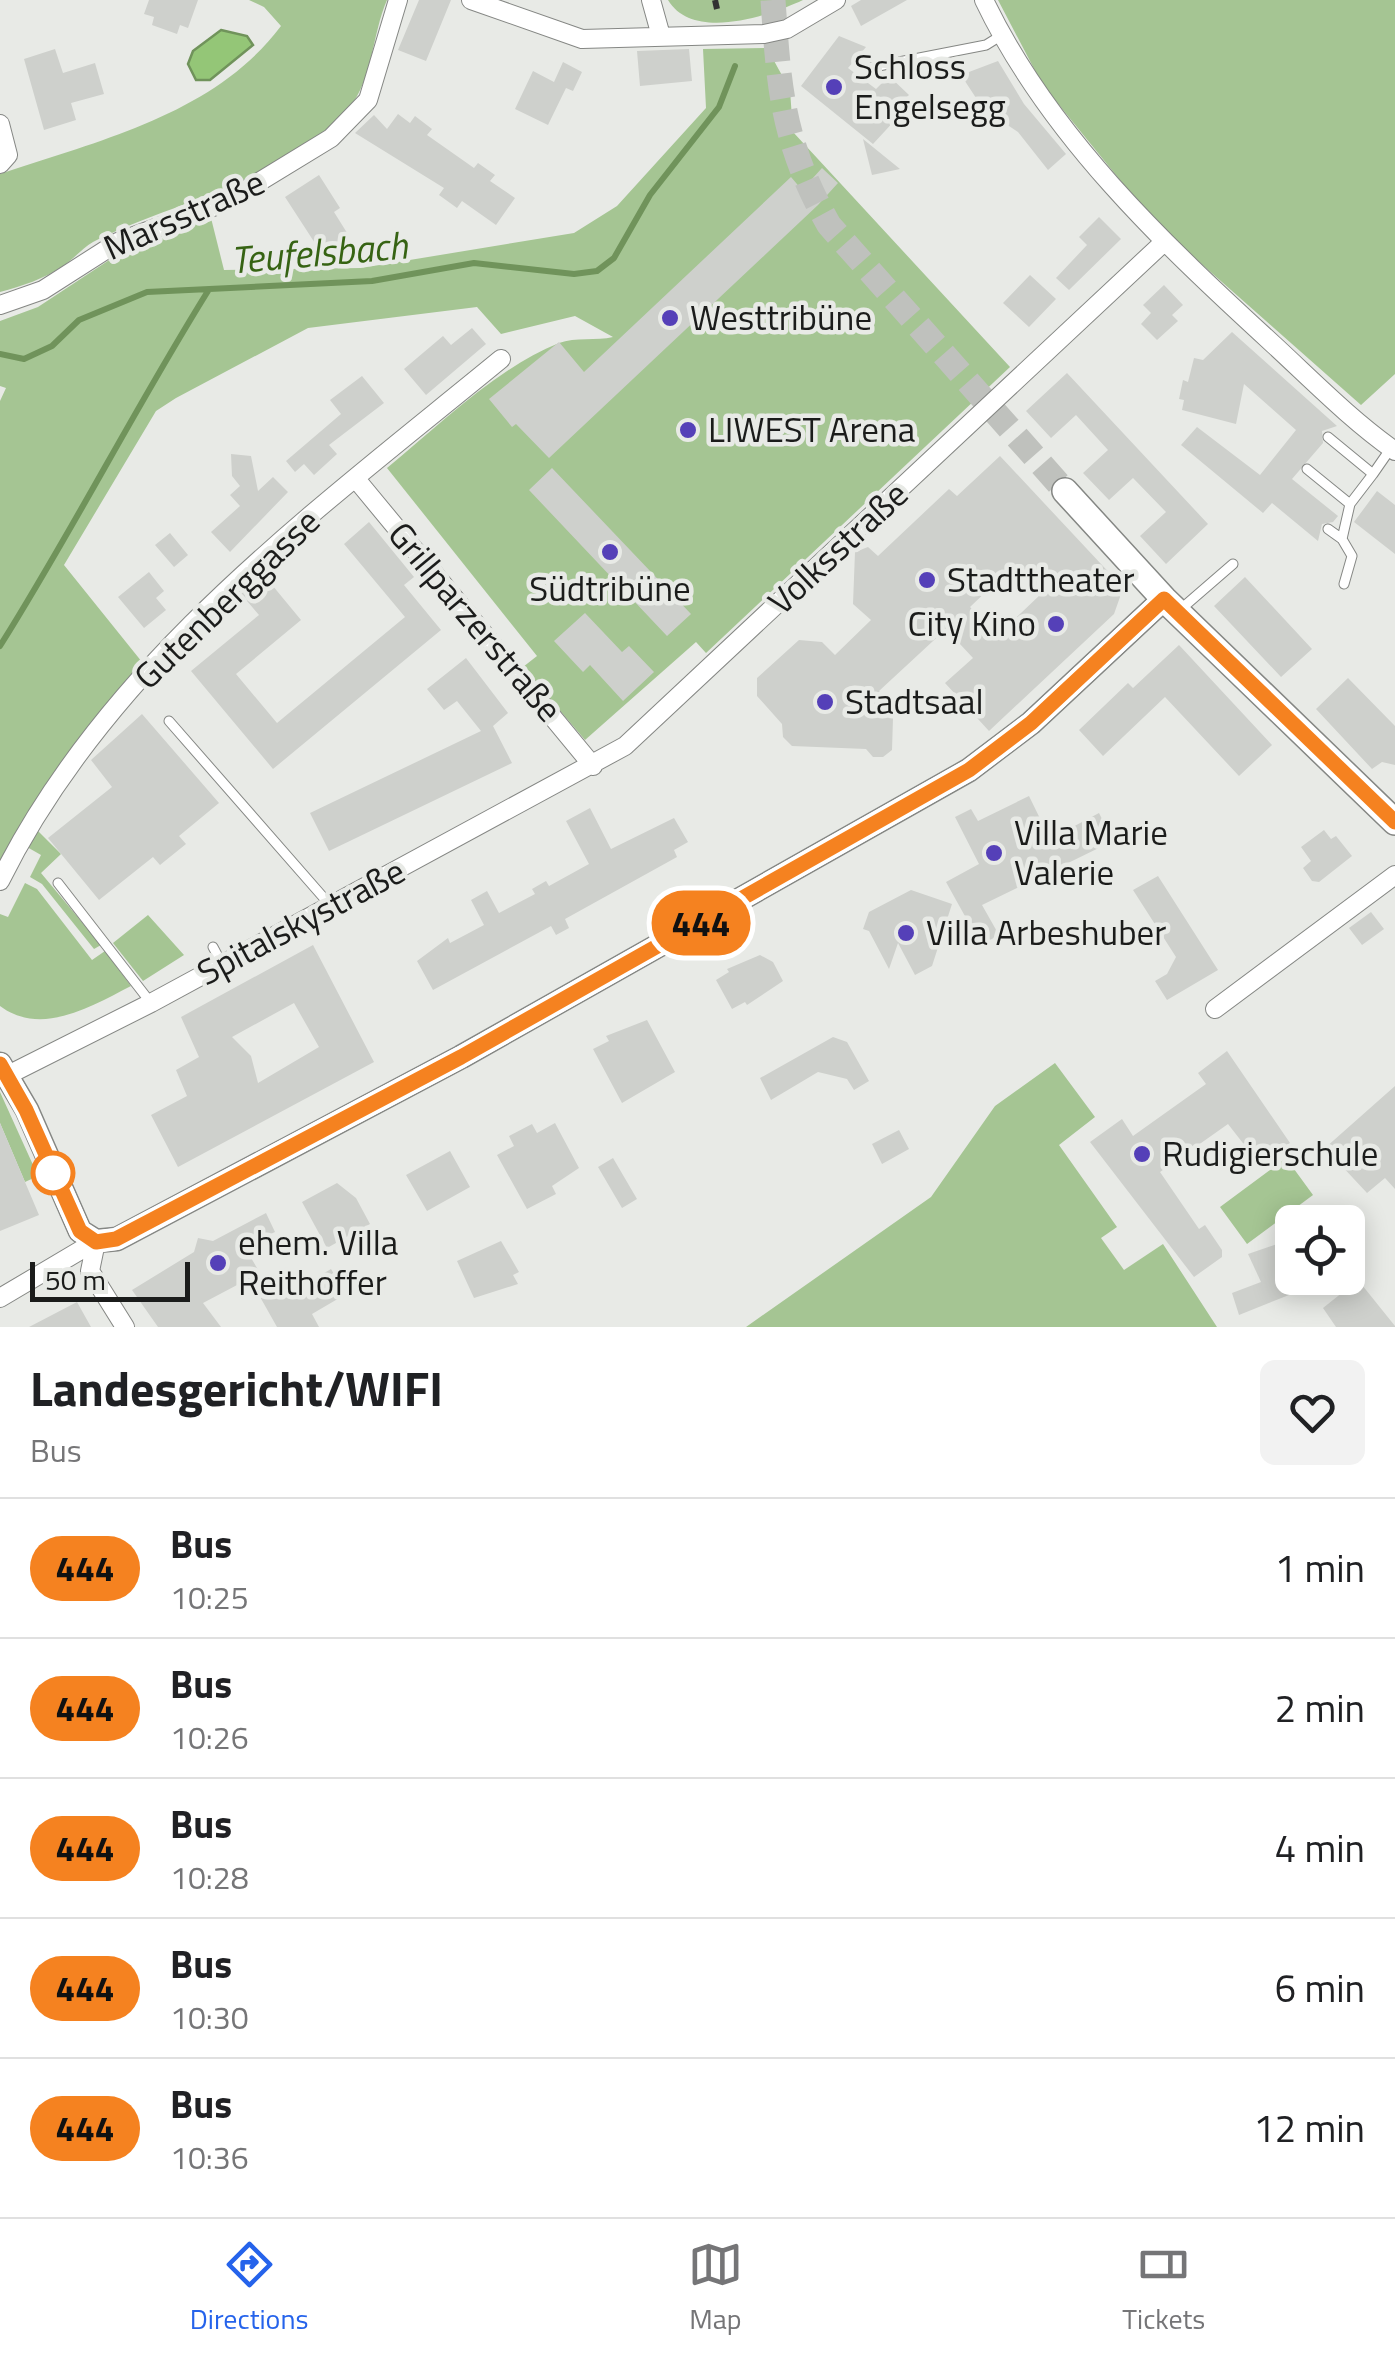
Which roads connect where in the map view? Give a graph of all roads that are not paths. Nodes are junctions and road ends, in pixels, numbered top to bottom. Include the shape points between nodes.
1 (398, 0) edge
2 (471, 0) edge
3 (651, 0) edge
4 (836, 0) edge
5 (984, 0) edge
6 (662, 36) junction
7 (1002, 36) junction
8 (868, 68) dead end
9 (0, 124) edge
10 (0, 164) edge
11 (1164, 242) junction
12 (0, 305) edge
13 (502, 359) dead end
14 (1328, 437) dead end
15 (1393, 450) edge
16 (1307, 469) dead end
17 (1373, 474) junction
18 (356, 479) junction
19 (1065, 491) tunnel mouth
20 (1350, 504) junction
21 (1328, 529) dead end
22 (1342, 539) junction
23 (1234, 564) dead end
24 (1344, 584) dead end
25 (1172, 605) junction
26 (168, 721) dead end
27 (594, 766) junction
28 (1395, 822) edge
29 (1395, 875) edge
30 (0, 880) edge
31 (58, 883) dead end
32 (330, 905) junction
33 (151, 1003) junction
34 (1214, 1008) dead end
35 (4, 1069) edge
36 (96, 1242) junction
37 (0, 1298) edge
38 (126, 1327) edge

1 - 12 street, Marsstraße via 368,100 331,138 226,202 118,242 44,290
2 - 6 street via 582,40
3 - 6 street
4 - 6 street via 787,29
5 - 7 street
7 - 8 lane via 986,45
7 - 11 street via 1063,124
9 - 10 street via 8,154
11 - 15 street
11 - 27 street, Volksstraße via 625,746
13 - 18 street, Gutenberggasse
14 - 17 lane
15 - 17 lane
16 - 20 lane
17 - 20 lane
18 - 27 street, Grillparzerstraße
18 - 30 street, Gutenberggasse via 170,644 76,756
19 - 25 main road
20 - 22 lane
21 - 22 lane
22 - 24 lane via 1352,556
23 - 25 lane
25 - 28 main road
25 - 36 street via 956,778 447,1064 148,1224
26 - 32 lane
27 - 32 street, Spitalskystraße
29 - 34 street
31 - 33 lane
32 - 33 street, Spitalskystraße via 218,956
33 - 35 street, Spitalskystraße
35 - 36 street via 68,1210
36 - 37 street
36 - 38 street via 90,1271

